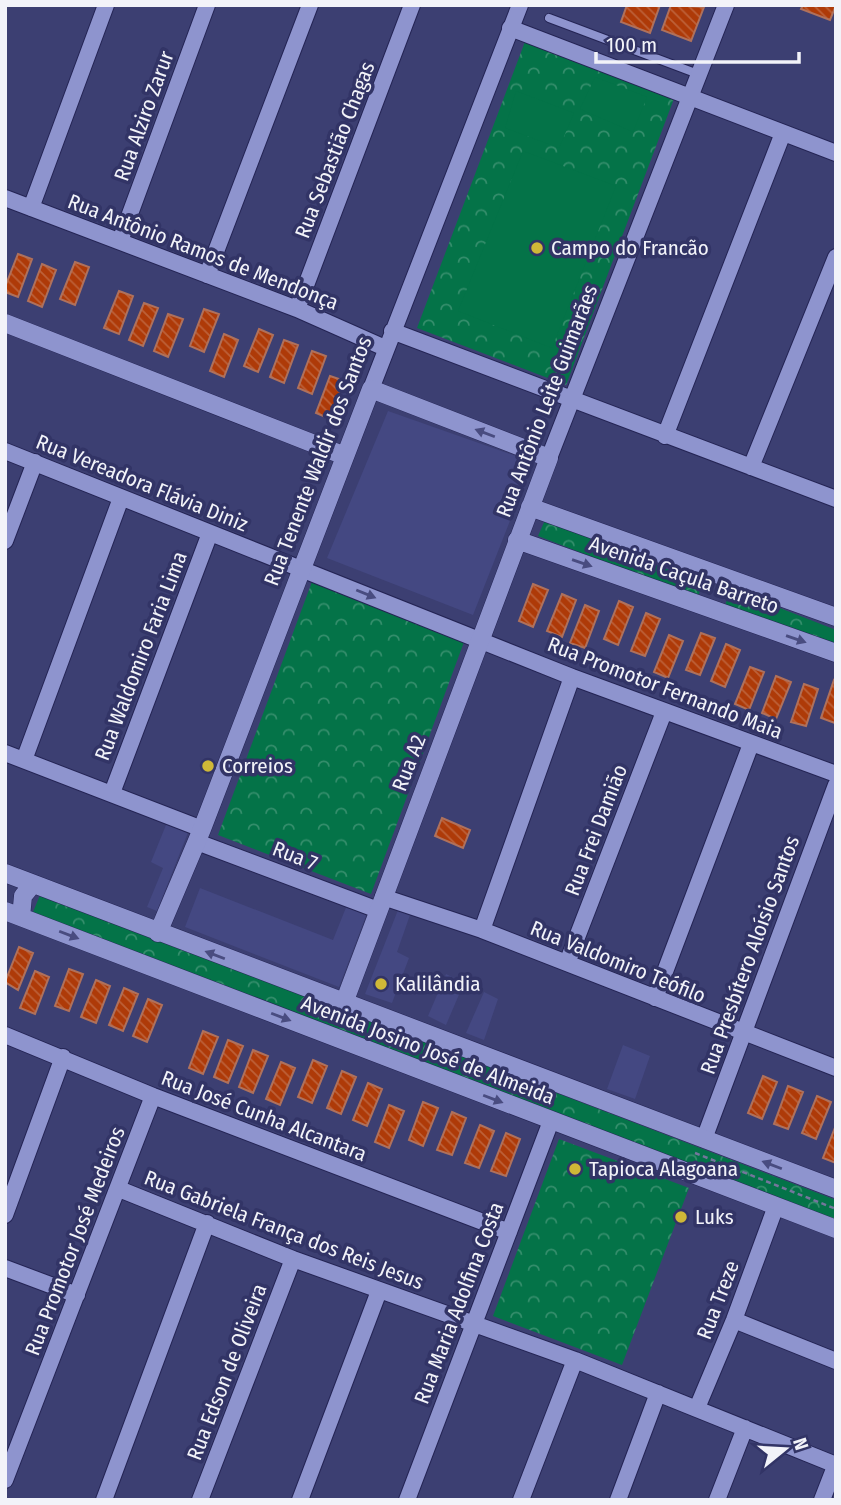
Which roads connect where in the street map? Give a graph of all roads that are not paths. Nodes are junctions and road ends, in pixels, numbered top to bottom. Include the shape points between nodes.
1 (106, 5) edge
2 (208, 5) edge
3 (310, 5) edge
4 (412, 5) edge
5 (726, 5) edge
6 (513, 7) edge
7 (549, 18) dead end
8 (510, 28) junction
9 (698, 74) junction
10 (689, 97) junction
11 (783, 132) junction
12 (836, 153) edge
13 (5, 198) edge
14 (31, 208) junction
15 (120, 242) junction
16 (836, 257) edge
17 (207, 275) junction
18 (298, 309) junction
19 (5, 323) edge
20 (392, 331) junction
21 (385, 348) junction
22 (371, 389) junction
23 (571, 401) junction
24 (665, 436) junction
25 (5, 451) edge
26 (345, 456) junction
27 (549, 458) junction
28 (35, 462) junction
29 (751, 467) junction
30 (121, 498) junction
31 (836, 499) edge
32 (530, 507) junction
33 (210, 533) junction
34 (517, 540) junction
35 (5, 541) edge
36 (303, 568) junction
37 (718, 577) junction
38 (706, 607) junction
39 (836, 617) edge
40 (481, 640) junction
41 (836, 653) edge
42 (572, 677) junction
43 (664, 712) junction
44 (751, 744) junction
45 (5, 753) edge
46 (24, 760) junction
47 (836, 774) edge
48 (836, 785) edge
49 (111, 793) junction
50 (199, 835) junction
51 (5, 873) edge
52 (33, 884) junction
53 (380, 903) junction
54 (13, 914) edge
55 (482, 930) junction
56 (158, 933) junction
57 (567, 963) junction
58 (655, 998) junction
59 (344, 1003) junction
60 (5, 1035) edge
61 (743, 1035) junction
62 (63, 1057) junction
63 (836, 1068) edge
64 (153, 1096) junction
65 (551, 1121) junction
66 (704, 1139) junction
67 (119, 1189) junction
68 (836, 1189) edge
69 (776, 1206) junction
70 (5, 1214) edge
71 (207, 1223) junction
72 (836, 1229) edge
73 (509, 1232) junction
74 (293, 1259) junction
75 (5, 1268) edge
76 (379, 1291) junction
77 (77, 1295) junction
78 (734, 1321) junction
79 (475, 1323) junction
80 (575, 1360) junction
81 (836, 1361) edge
82 (658, 1392) junction
83 (697, 1408) junction
84 (745, 1428) junction
85 (836, 1465) edge
86 (5, 1480) edge
87 (104, 1500) edge
88 (200, 1500) edge
89 (300, 1500) edge
90 (407, 1500) edge
91 (521, 1500) edge
92 (618, 1500) edge
93 (717, 1500) edge
94 (822, 1500) edge

1 - 14 street
2 - 15 street, Rua Alziro Zarur
3 - 17 street
4 - 18 street, Rua Sebastião Chagas
5 - 9 street, Rua Antônio Leite Guimarães
6 - 8 street, Rua Tenente Waldir dos Santos
7 - 9 lane
8 - 10 street
8 - 20 street, Rua Tenente Waldir dos Santos
9 - 10 street, Rua Antônio Leite Guimarães
10 - 11 street
10 - 23 street, Rua Antônio Leite Guimarães
11 - 12 street
11 - 24 street
13 - 14 street, Rua Antônio Ramos de Mendonça
14 - 15 street, Rua Antônio Ramos de Mendonça
15 - 17 street, Rua Antônio Ramos de Mendonça
16 - 29 street
17 - 18 street, Rua Antônio Ramos de Mendonça
18 - 21 street, Rua Antônio Ramos de Mendonça
19 - 26 street
20 - 21 street, Rua Tenente Waldir dos Santos
20 - 23 street
21 - 22 street, Rua Tenente Waldir dos Santos
22 - 26 street, Rua Tenente Waldir dos Santos
27 -> 22 street
23 - 24 street
23 - 27 street, Rua Antônio Leite Guimarães
24 - 29 street
25 - 28 street, Rua Vereadora Flávia Diniz
26 - 36 street, Rua Tenente Waldir dos Santos
27 - 32 street, Rua Antônio Leite Guimarães
28 - 30 street, Rua Vereadora Flávia Diniz
28 - 35 street
29 - 31 street
30 - 33 street, Rua Vereadora Flávia Diniz
30 - 46 street
32 - 34 street, Rua Antônio Leite Guimarães
32 - 37 street, Avenida Caçula Barreto
33 - 36 street, Rua Vereadora Flávia Diniz
33 - 49 street, Rua Waldomiro Faria Lima
34 -> 38 street, Avenida Caçula Barreto
34 - 40 street, Rua A2
36 -> 40 street, Rua Vereadora Flávia Diniz
36 - 50 street, Rua Tenente Waldir dos Santos
37 - 38 street
37 - 39 street, Avenida Caçula Barreto
38 -> 41 street, Avenida Caçula Barreto
40 - 42 street, Rua Promotor Fernando Maia
40 - 53 street, Rua A2
42 - 43 street, Rua Promotor Fernando Maia
42 - 55 street
43 - 44 street, Rua Promotor Fernando Maia
43 - 57 street, Rua Frei Damião
44 - 47 street, Rua Promotor Fernando Maia
44 - 58 street
45 - 46 street, Rua 7
46 - 49 street, Rua 7
48 - 61 street, Rua Presbítero Aloísio Santos
49 - 50 street, Rua 7
50 - 53 street, Rua 7
50 - 56 street, Rua Tenente Waldir dos Santos
51 - 52 street, Avenida Josino José de Almeida
52 - 54 street
52 - 56 street, Avenida Josino José de Almeida
53 - 55 street, Rua Valdomiro Teófilo
53 - 59 street, Rua A2
54 -> 65 street, Avenida Josino José de Almeida
55 - 57 street, Rua Valdomiro Teófilo
59 -> 56 street, Avenida Josino José de Almeida
57 - 58 street, Rua Valdomiro Teófilo
58 - 61 street, Rua Valdomiro Teófilo
59 - 66 street, Avenida Josino José de Almeida
60 - 62 street, Rua José Cunha Alcantara
61 - 63 street, Rua Valdomiro Teófilo
61 - 66 street, Rua Presbítero Aloísio Santos
62 - 64 street, Rua José Cunha Alcantara
62 - 70 street
64 - 67 street, Rua Promotor José Medeiros
64 - 73 street, Rua José Cunha Alcantara
65 - 69 street, Avenida Josino José de Almeida
65 - 73 street, Rua Maria Adolfina Costa
68 -> 66 street, Avenida Josino José de Almeida
67 - 71 street, Rua Gabriela França dos Reis Jesus
67 - 77 street, Rua Promotor José Medeiros
69 - 72 street, Avenida Josino José de Almeida
69 - 78 street, Rua Treze
71 - 74 street, Rua Gabriela França dos Reis Jesus
71 - 87 street
73 - 79 street, Rua Maria Adolfina Costa
74 - 76 street, Rua Gabriela França dos Reis Jesus
74 - 88 street, Rua Edson de Oliveira
75 - 77 street
76 - 79 street, Rua Gabriela França dos Reis Jesus
76 - 89 street
77 - 86 street, Rua Promotor José Medeiros
78 - 81 street
78 - 83 street, Rua Treze
79 - 80 street, Rua Gabriela França dos Reis Jesus
79 - 90 street, Rua Maria Adolfina Costa
80 - 82 street, Rua Gabriela França dos Reis Jesus
80 - 91 street
82 - 83 street, Rua Gabriela França dos Reis Jesus
82 - 92 street
83 - 84 street, Rua Gabriela França dos Reis Jesus
84 - 85 street, Rua Gabriela França dos Reis Jesus
84 - 93 street
85 - 94 street

